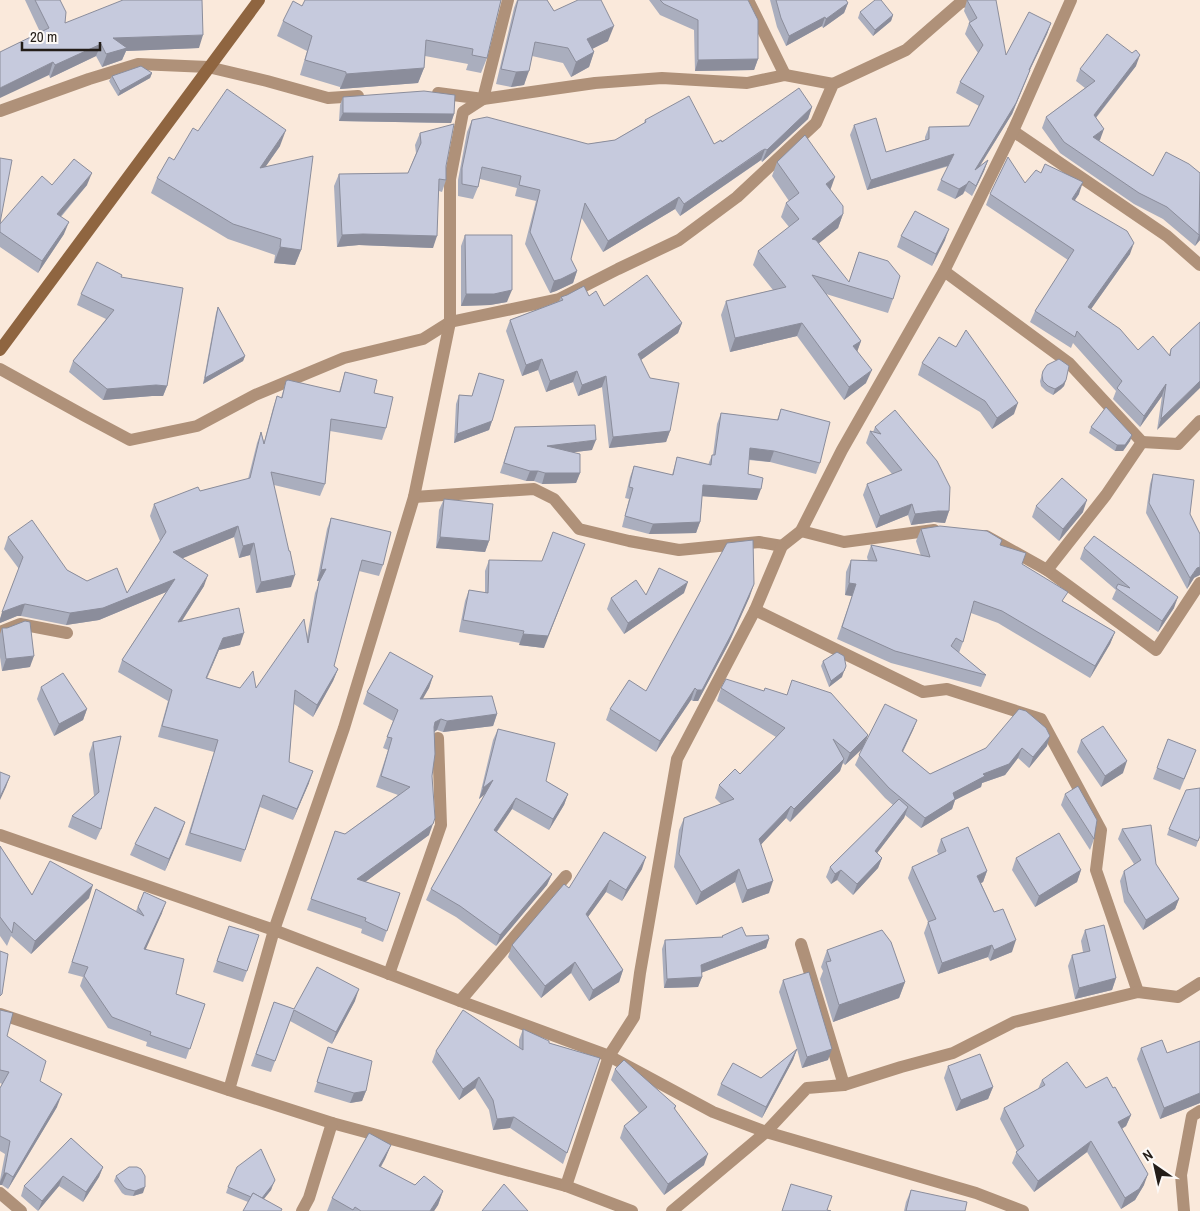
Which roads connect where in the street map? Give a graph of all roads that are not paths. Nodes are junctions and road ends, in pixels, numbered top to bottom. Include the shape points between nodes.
1 (259, 0) edge
2 (508, 0) edge
3 (748, 0) edge
4 (968, 0) edge
5 (1071, 0) edge
6 (208, 67) junction
7 (785, 75) junction
8 (833, 84) junction
9 (424, 91) edge
10 (366, 96) edge
11 (483, 99) junction
12 (0, 111) edge
13 (1013, 131) junction
14 (1200, 265) edge
15 (944, 271) junction
16 (450, 322) junction
17 (0, 350) edge
18 (0, 369) edge
19 (1200, 421) edge
20 (1142, 442) junction
21 (414, 497) junction
22 (801, 531) junction
23 (944, 531) edge
24 (977, 534) edge
25 (782, 546) junction
26 (1047, 570) junction
27 (1200, 583) edge
28 (755, 610) junction
29 (0, 632) edge
30 (67, 633) dead end
31 (438, 738) dead end
32 (0, 835) edge
33 (566, 876) dead end
34 (274, 930) junction
35 (801, 944) dead end
36 (389, 974) junction
37 (1200, 983) edge
38 (1138, 992) junction
39 (460, 1001) junction
40 (0, 1014) edge
41 (608, 1056) junction
42 (844, 1085) junction
43 (228, 1090) junction
44 (1200, 1111) edge
45 (332, 1123) junction
46 (766, 1132) junction
47 (566, 1186) junction
48 (0, 1193) edge
49 (21, 1211) edge
50 (302, 1211) edge
51 (632, 1211) edge
52 (672, 1211) edge
53 (1023, 1211) edge
54 (1184, 1211) edge

1 - 6 street
2 - 11 street
3 - 7 street
4 - 8 street via 960,3 906,50
5 - 13 street
6 - 10 street via 328,98
6 - 12 street via 138,64
6 - 17 street
7 - 8 street
7 - 11 street via 747,83 662,78 614,81
8 - 16 street via 816,123 736,197 679,240 559,299
9 - 11 street
11 - 16 street via 463,112 450,179
13 - 14 street via 1167,236
13 - 15 street
15 - 20 street via 1069,363
15 - 22 street via 842,450
16 - 18 street via 423,339 344,358 255,394 197,426 130,440
16 - 21 street
19 - 20 street via 1178,444
20 - 26 street via 1106,495
21 - 25 street via 534,489 554,499 579,529 629,541 679,550 759,542
21 - 34 street via 344,728
22 - 23 street via 844,542
22 - 25 street
24 - 26 street via 985,535
25 - 28 street
26 - 27 street via 1156,650
28 - 38 street via 923,692 947,689 1041,719 1101,830 1096,870
28 - 41 street via 677,759 634,1017
29 - 30 street via 20,624
31 - 36 street via 441,825
32 - 34 street
33 - 39 street
34 - 36 street
34 - 43 street
35 - 42 street
36 - 39 street
37 - 38 street via 1178,997
38 - 42 street via 1014,1022 953,1053
39 - 41 street
40 - 43 street
41 - 46 street via 713,1112
41 - 47 street
42 - 46 street via 807,1088
43 - 45 street
44 - 54 street via 1192,1116 1181,1175
45 - 47 street
45 - 50 street via 310,1198
46 - 52 street
46 - 53 street via 976,1193
47 - 51 street
48 - 49 street

